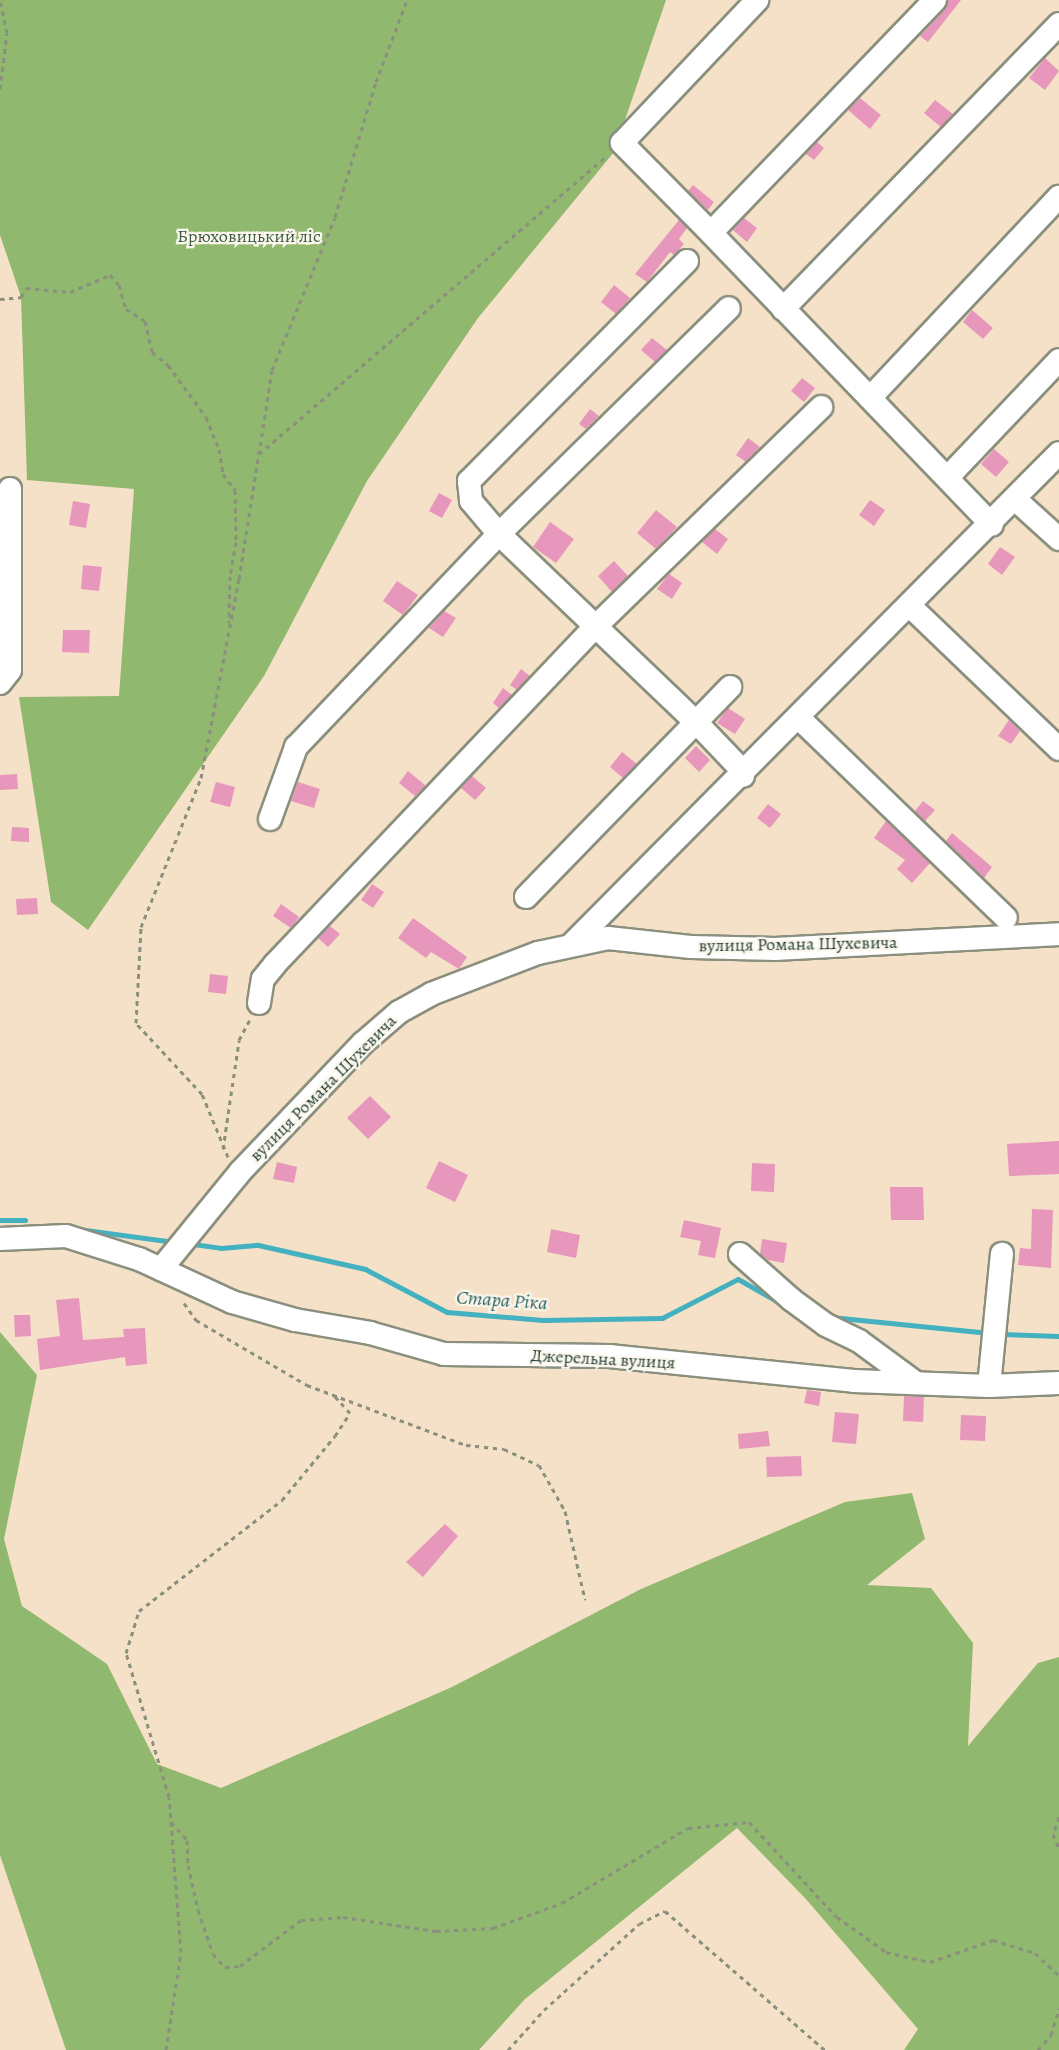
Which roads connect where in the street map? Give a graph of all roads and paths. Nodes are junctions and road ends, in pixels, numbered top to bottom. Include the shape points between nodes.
1 (0, 0) edge
2 (407, 0) edge
3 (757, 0) edge
4 (935, 0) edge
5 (1059, 24) edge
6 (0, 88) edge
7 (622, 143) junction
8 (1059, 198) edge
9 (711, 233) junction
10 (687, 261) dead end
11 (0, 299) edge
12 (729, 308) dead end
13 (783, 309) junction
14 (1059, 360) edge
15 (870, 398) junction
16 (820, 407) dead end
17 (1059, 453) edge
18 (258, 454) junction
19 (948, 477) junction
20 (10, 489) dead end
21 (1016, 500) junction
22 (992, 525) junction
23 (499, 534) junction
24 (1059, 538) edge
25 (911, 607) junction
26 (594, 628) junction
27 (229, 631) junction
28 (0, 683) edge
29 (730, 687) dead end
30 (800, 719) junction
31 (695, 721) junction
32 (1059, 749) edge
33 (743, 776) junction
34 (270, 819) dead end
35 (526, 897) dead end
36 (1006, 918) dead end
37 (1059, 934) edge
38 (573, 943) junction
39 (259, 1003) joint
40 (223, 1151) junction
41 (240, 1172) junction
42 (0, 1239) edge
43 (740, 1254) dead end
44 (1002, 1254) dead end
45 (166, 1263) junction
46 (178, 1295) dead end
47 (916, 1383) junction
48 (1059, 1383) edge
49 (989, 1386) junction
50 (334, 1395) junction
51 (585, 1600) dead end
52 (1059, 1817) edge
53 (171, 1822) junction
54 (1059, 1848) edge
55 (1059, 1975) edge
56 (1059, 2008) edge
57 (166, 2050) edge
58 (508, 2050) edge
59 (825, 2050) edge
60 (1038, 2050) edge

1 - 6 path via 7,33
2 - 18 path via 376,82 335,217 272,370
3 - 7 street
4 - 9 street
5 - 13 street
7 - 9 street
7 - 18 path
8 - 15 street
9 - 13 street
10 - 23 street via 469,481 471,501
11 - 27 path via 21,297 26,288 60,288 70,292 110,275 119,285 126,309 145,321 152,352 168,365 206,417 219,450 223,474 235,490 237,542 230,576
12 - 23 street
13 - 15 street
14 - 19 street
15 - 19 street
16 - 26 street
17 - 21 street
18 - 27 path
19 - 22 street
20 - 28 street via 10,670
21 - 22 street
21 - 24 street
22 - 25 street
23 - 26 street
23 - 34 street via 296,747
25 - 30 street
25 - 32 street
26 - 31 street
26 - 39 street via 275,964 263,979
27 - 40 path via 201,778 141,927 136,1023 202,1094
29 - 31 street
30 - 33 street
30 - 36 street
31 - 33 street
31 - 35 street
33 - 38 street
37 - 38 street, вулиця Романа Шухевича via 776,949 692,947 608,938
38 - 41 street, вулиця Романа Шухевича via 431,994 399,1012 363,1043
39 - 40 path via 239,1040
40 - 41 path
41 - 45 street, вулиця Романа Шухевича
42 - 45 street, Джерельна вулиця via 66,1236
43 - 47 street via 826,1325 859,1341
44 - 49 street
45 - 47 street, Джерельна вулиця via 232,1302 295,1320 370,1332 444,1354 609,1356 855,1381
46 - 50 path via 196,1320 306,1385
47 - 49 street, Джерельна вулиця
48 - 49 street, Джерельна вулиця
50 - 51 path via 466,1445 504,1449 539,1465 565,1511
50 - 53 path via 350,1413 282,1500 139,1611 126,1653 169,1797
52 - 54 path via 1053,1834
53 - 55 path via 188,1840 188,1865 198,1910 213,1954 225,1968 240,1966 301,1920 344,1917 436,1931 493,1928 562,1903 688,1828 749,1822 837,1917 886,1952 930,1962 993,1940 1035,1953
53 - 57 path via 181,1952
56 - 60 path via 1051,2035
58 - 59 path via 544,2010 639,1924 665,1911

